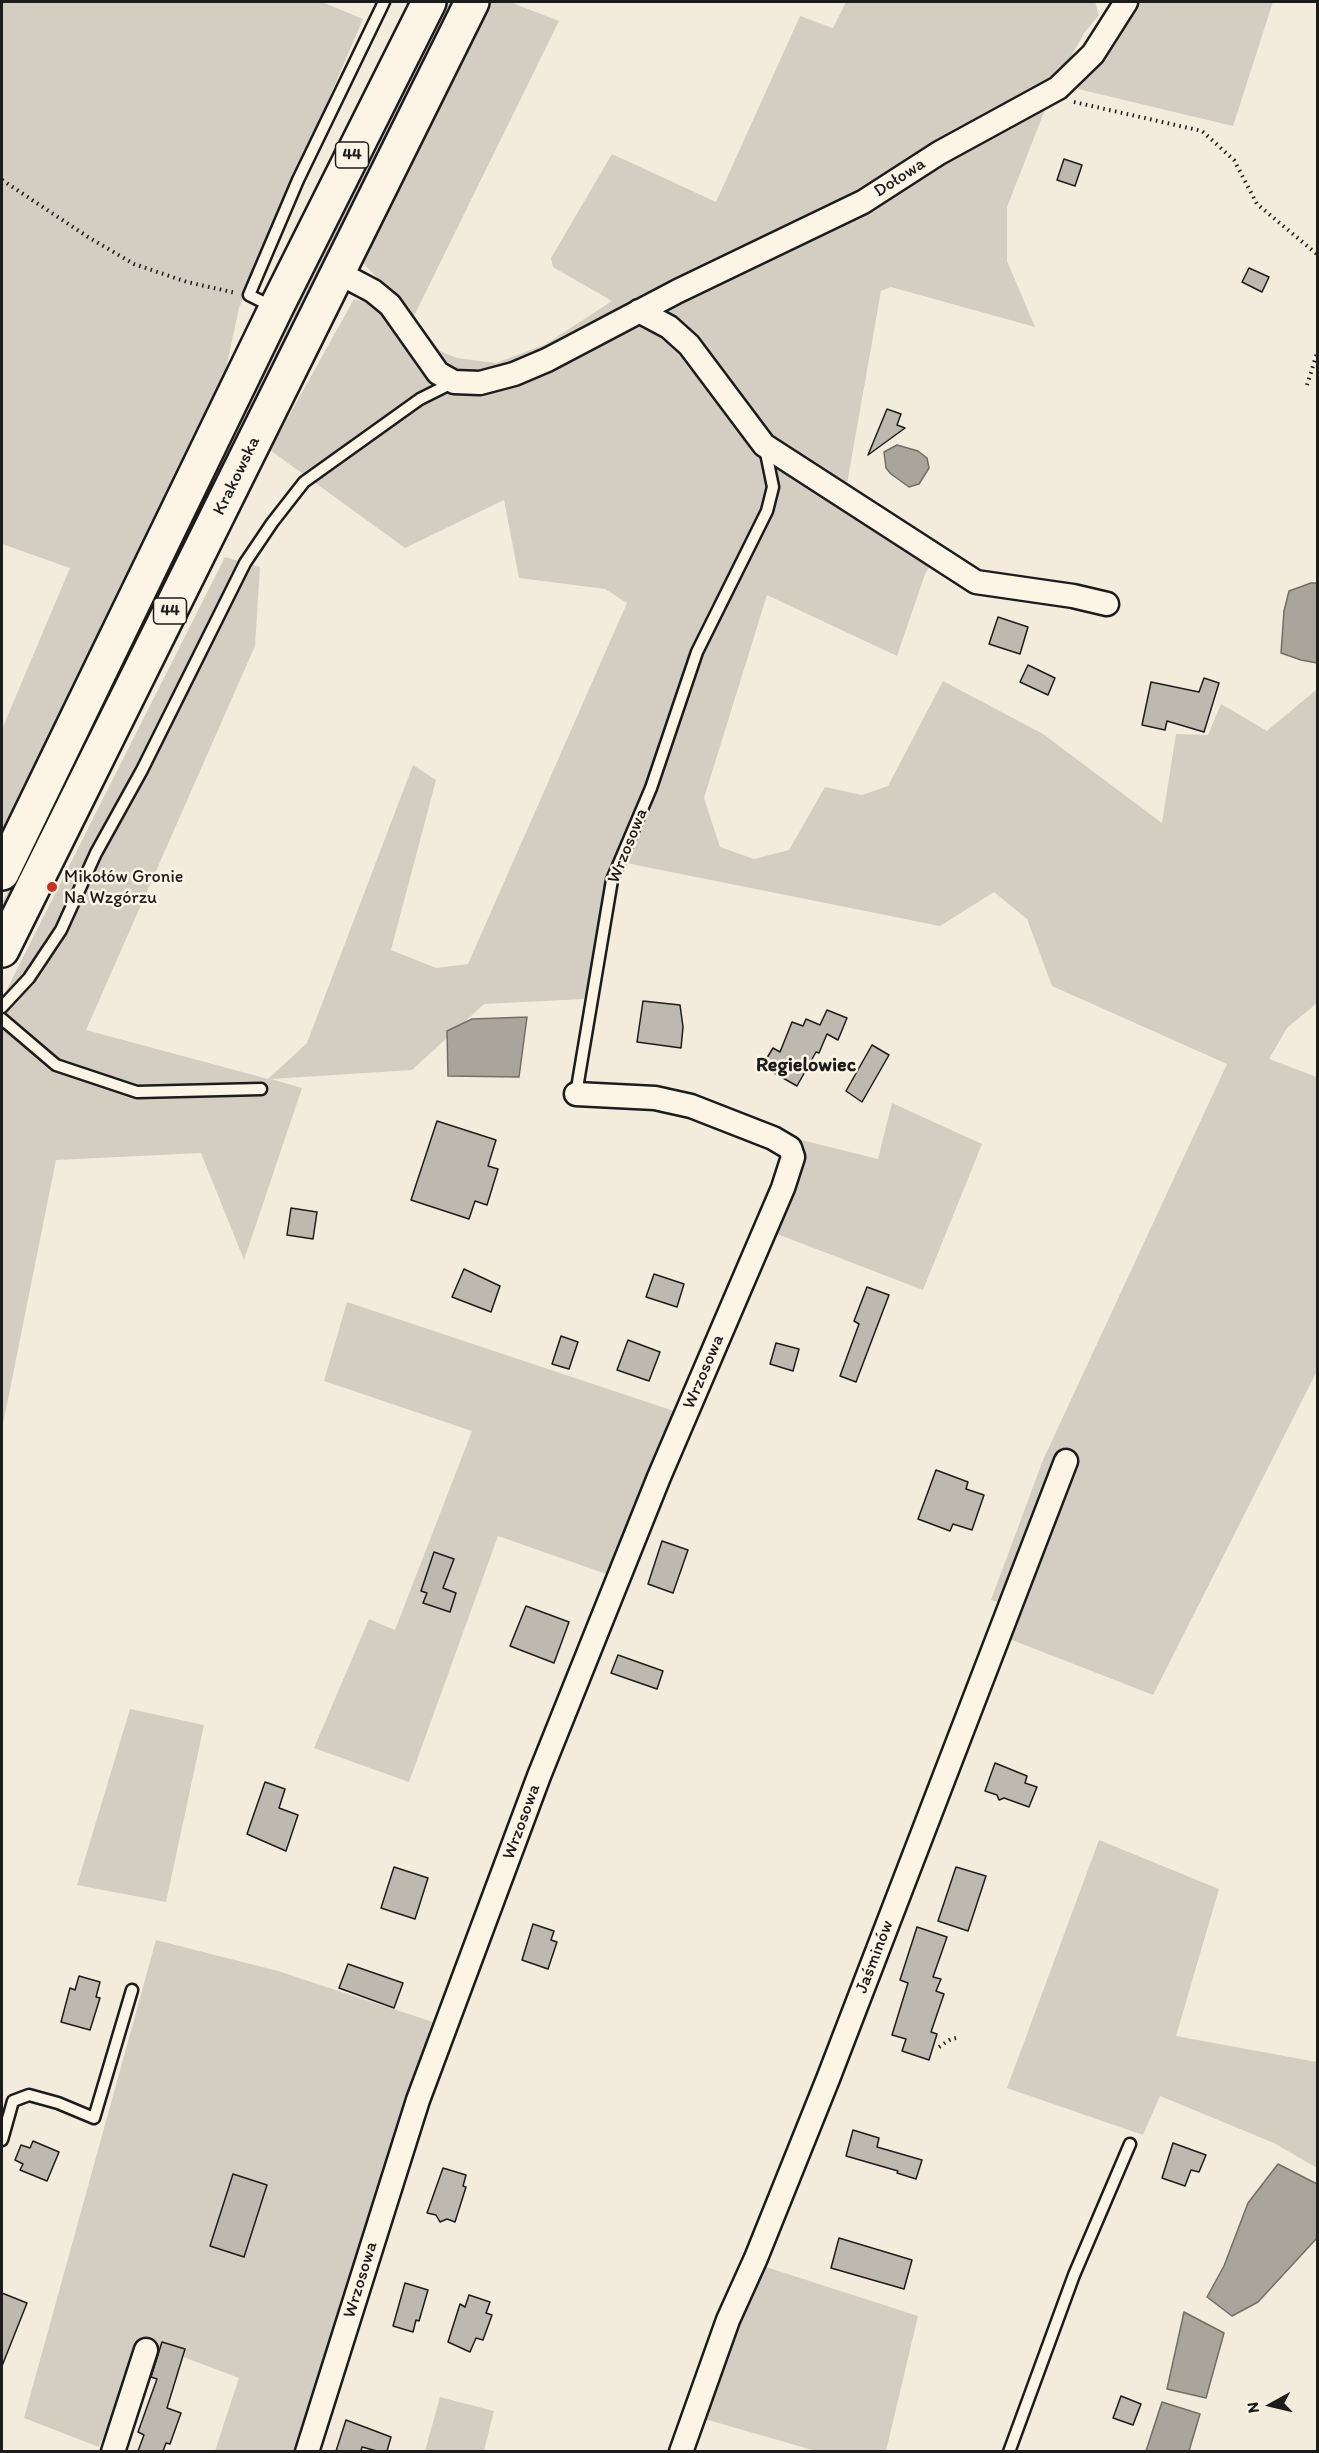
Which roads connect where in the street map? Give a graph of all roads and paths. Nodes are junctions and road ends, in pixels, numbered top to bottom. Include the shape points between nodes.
1 (384, 2) edge
2 (429, 2) edge
3 (472, 2) edge
4 (1126, 2) edge
5 (1058, 88) junction
6 (2, 180) edge
7 (1317, 255) edge
8 (338, 272) junction
9 (262, 301) junction
10 (639, 311) junction
11 (1317, 350) edge
12 (454, 382) junction
13 (1307, 385) dead end
14 (764, 445) junction
15 (1107, 604) dead end
16 (2, 873) edge
17 (2, 950) edge
18 (2, 1007) edge
19 (2, 1020) edge
20 (261, 1089) dead end
21 (576, 1094) joint
22 (1066, 1461) dead end
23 (132, 1990) dead end
24 (956, 2038) dead end
25 (939, 2048) dead end
26 (2, 2140) edge
27 (1130, 2144) dead end
28 (146, 2350) dead end
29 (112, 2451) edge
30 (307, 2451) edge
31 (681, 2451) edge
32 (1009, 2451) edge

1 - 9 lane via 298,180
2 - 9 main road, 44
3 - 8 main road, Krakowska / 44
4 - 5 street, Dołowa via 1093,54
5 - 7 path via 1071,101 1202,131 1234,160 1257,204
5 - 10 street, Dołowa via 939,153 863,202
6 - 9 path via 134,264
8 - 12 street via 390,305 438,372
8 - 17 main road, Krakowska / 44
9 - 16 main road, 44
10 - 12 street, Dołowa via 514,374 480,383
10 - 14 street via 669,327 689,345
11 - 13 path
12 - 18 lane via 420,399 304,482 272,523 245,563 96,853 61,930 29,978
14 - 15 street via 976,582
14 - 21 lane, Wrzosowa via 773,487 767,511 697,652 651,788 612,880
19 - 20 lane via 56,1065 137,1092
21 - 30 street, Wrzosowa via 655,1098 691,1106 773,1138 790,1148 793,1157 654,1488 526,1809 418,2100
22 - 31 street, Jaśminów via 828,2079 728,2320
23 - 26 lane via 94,2118 29,2095 13,2101
24 - 25 path
27 - 32 lane via 1074,2275
28 - 29 street

